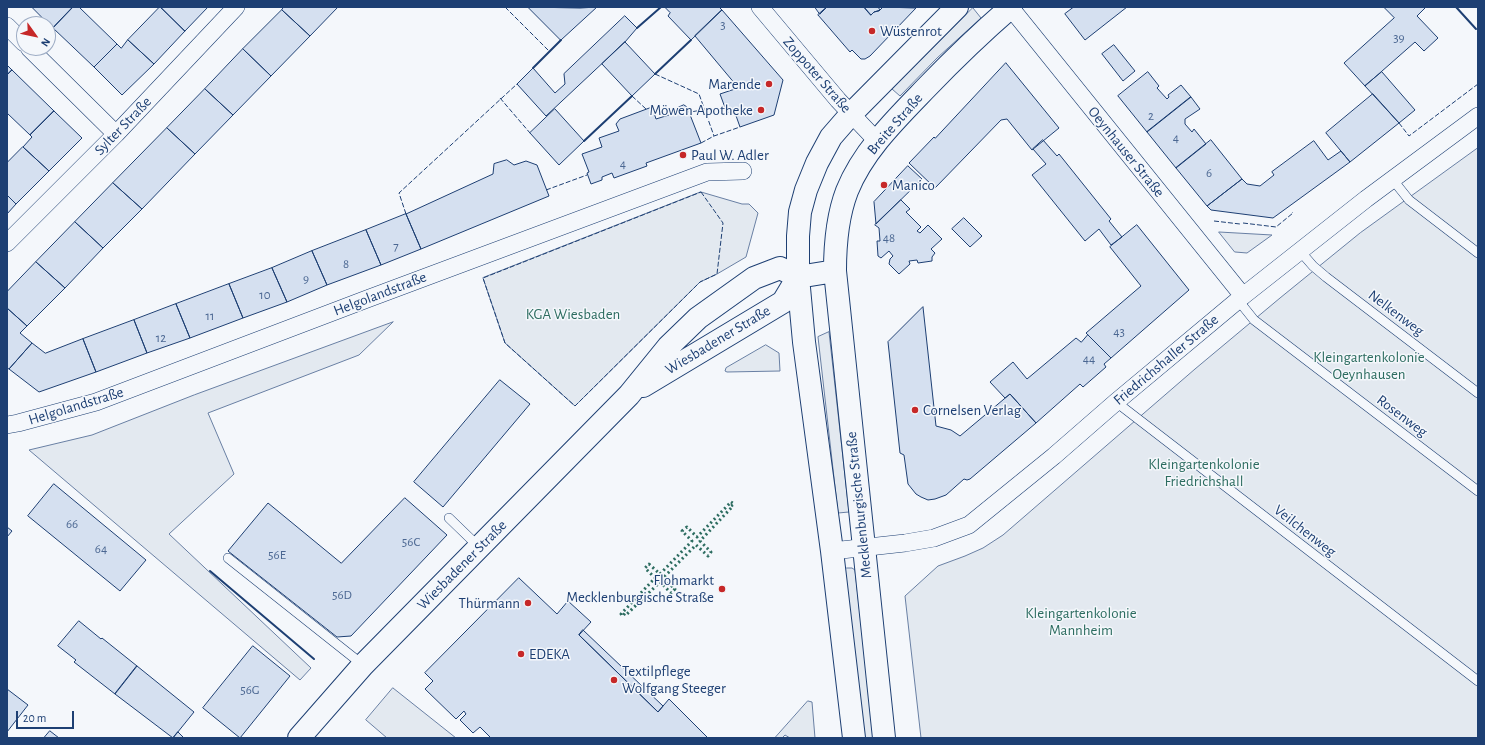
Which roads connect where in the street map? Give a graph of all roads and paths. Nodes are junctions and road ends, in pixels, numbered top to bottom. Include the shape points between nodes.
1 (236, 7) edge
2 (760, 7) edge
3 (957, 7) edge
4 (1010, 7) edge
5 (7, 26) edge
6 (16, 35) edge
7 (37, 56) edge
8 (851, 114) junction
9 (1478, 116) edge
10 (116, 134) junction
11 (877, 141) junction
12 (743, 170) dead end
13 (1393, 180) junction
14 (7, 243) edge
15 (1300, 250) junction
16 (1478, 253) edge
17 (835, 271) junction
18 (798, 277) junction
19 (1240, 298) junction
20 (1478, 393) edge
21 (629, 394) junction
22 (1116, 402) junction
23 (11, 421) edge
24 (1478, 491) edge
25 (449, 518) dead end
26 (479, 547) junction
27 (863, 548) junction
28 (832, 551) junction
29 (228, 558) dead end
30 (363, 665) junction
31 (1478, 681) edge
32 (299, 738) edge
33 (854, 738) edge
34 (884, 738) edge

1 - 10 street, Sylter Straße
2 - 8 street, Zoppoter Straße
3 - 8 main road
4 - 11 main road, Breite Straße via 943,70
4 - 19 street, Oeynhauser Straße
5 - 6 street
7 - 10 street
8 - 11 street, Zoppoter Straße
8 - 18 main road via 831,137 806,190 800,212
9 - 13 street, Friedrichshaller Straße
10 - 14 street, Sylter Straße
11 - 17 main road, Breite Straße via 856,170 839,216
12 - 23 street, Helgolandstraße via 707,172 96,402
13 - 15 street, Friedrichshaller Straße
13 - 16 lane via 1409,200
15 - 19 street, Friedrichshaller Straße
15 - 20 lane, Nelkenweg via 1326,277
17 - 18 main road
17 - 27 main road, Mecklenburgische Straße
18 - 21 main road, Wiesbadener Straße via 782,302
18 - 21 main road, Wiesbadener Straße via 780,268 754,278 727,296 698,318 668,347
18 - 28 main road, Mecklenburgische Straße via 804,342
19 - 22 street, Friedrichshaller Straße
19 - 24 lane, Rosenweg via 1254,320
21 - 26 main road, Wiesbadener Straße
22 - 27 street, Friedrichshaller Straße via 969,525 934,538
22 - 31 lane, Veilchenweg
25 - 26 lane
26 - 30 main road, Wiesbadener Straße
27 - 28 street, Friedrichshaller Straße
27 - 34 main road, Mecklenburgische Straße
28 - 33 main road, Mecklenburgische Straße
29 - 30 lane
30 - 32 main road, Wiesbadener Straße

